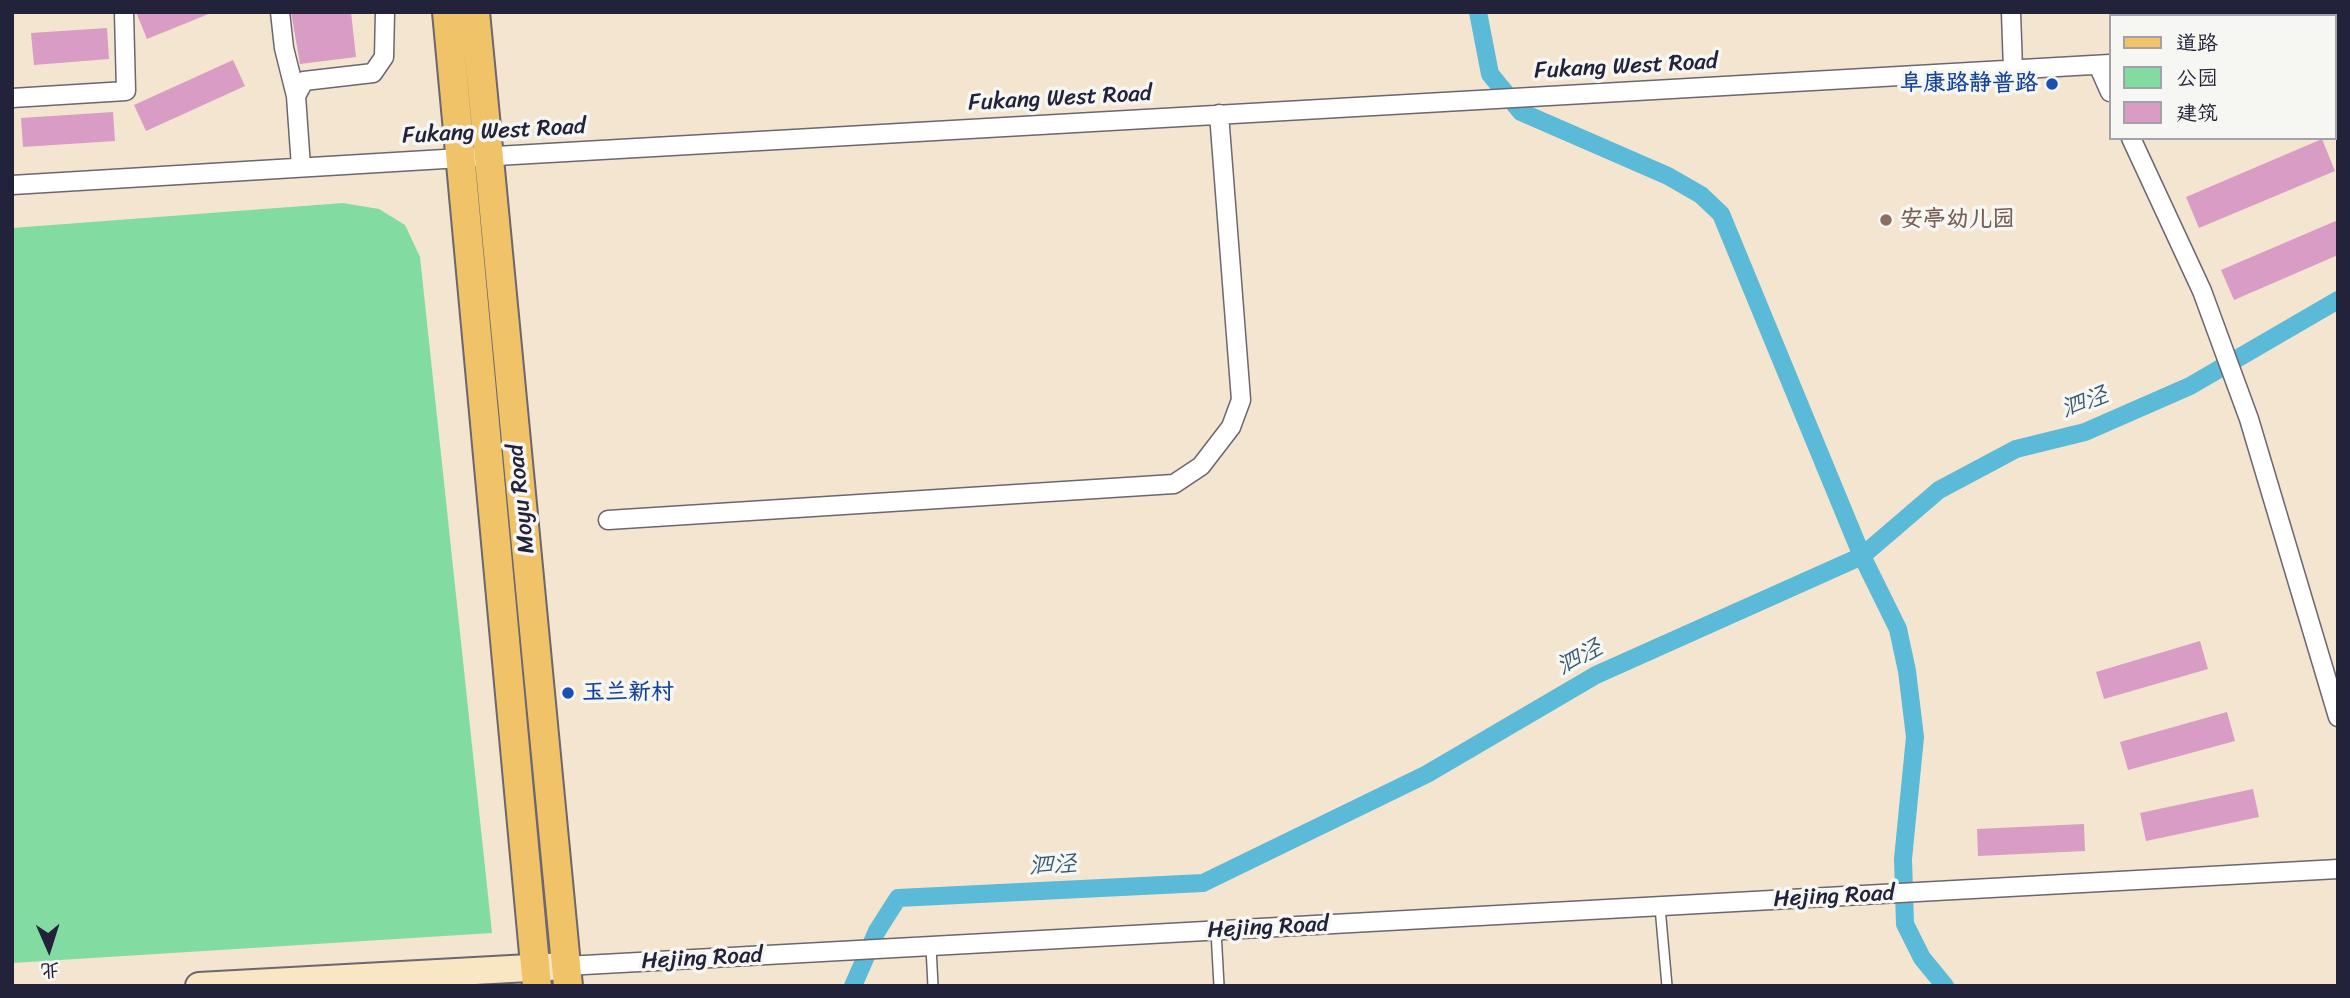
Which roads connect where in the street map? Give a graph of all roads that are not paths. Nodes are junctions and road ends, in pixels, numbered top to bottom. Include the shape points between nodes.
1 (124, 12) edge
2 (280, 12) edge
3 (385, 12) edge
4 (447, 12) edge
5 (475, 12) edge
6 (2011, 12) edge
7 (2104, 65) edge
8 (2013, 70) junction
9 (2108, 83) edge
10 (296, 96) junction
11 (12, 98) edge
12 (1219, 114) junction
13 (2133, 140) edge
14 (474, 157) junction
15 (301, 167) junction
16 (12, 186) edge
17 (608, 520) dead end
18 (2338, 717) edge
19 (2338, 869) edge
20 (1660, 907) junction
21 (1216, 931) junction
22 (931, 947) junction
23 (567, 976) edge
24 (536, 977) edge
25 (199, 986) edge
26 (933, 986) edge
27 (1219, 986) edge
28 (1667, 986) edge

1 - 11 street via 126,91
2 - 10 street
3 - 10 street via 384,57 373,73 304,81
4 - 14 main road, Moyu Road
5 - 14 main road, Moyu Road
6 - 8 street
7 - 8 street, Fukang West Road
7 - 9 street
8 - 12 street, Fukang West Road
10 - 15 street
12 - 14 street, Fukang West Road
12 - 17 street via 1241,400 1231,427 1201,466 1174,484
13 - 18 street via 2202,291 2249,419
14 - 15 street, Fukang West Road
14 - 23 main road, Moyu Road via 541,695
14 - 24 main road, Moyu Road
15 - 16 street, Fukang West Road
19 - 20 street, Hejing Road
20 - 21 street, Hejing Road
20 - 28 lane
21 - 22 street, Hejing Road
21 - 27 lane
22 - 23 street, Hejing Road
22 - 26 lane
23 - 24 street, Hejing Road
24 - 25 street, Hejing Road

